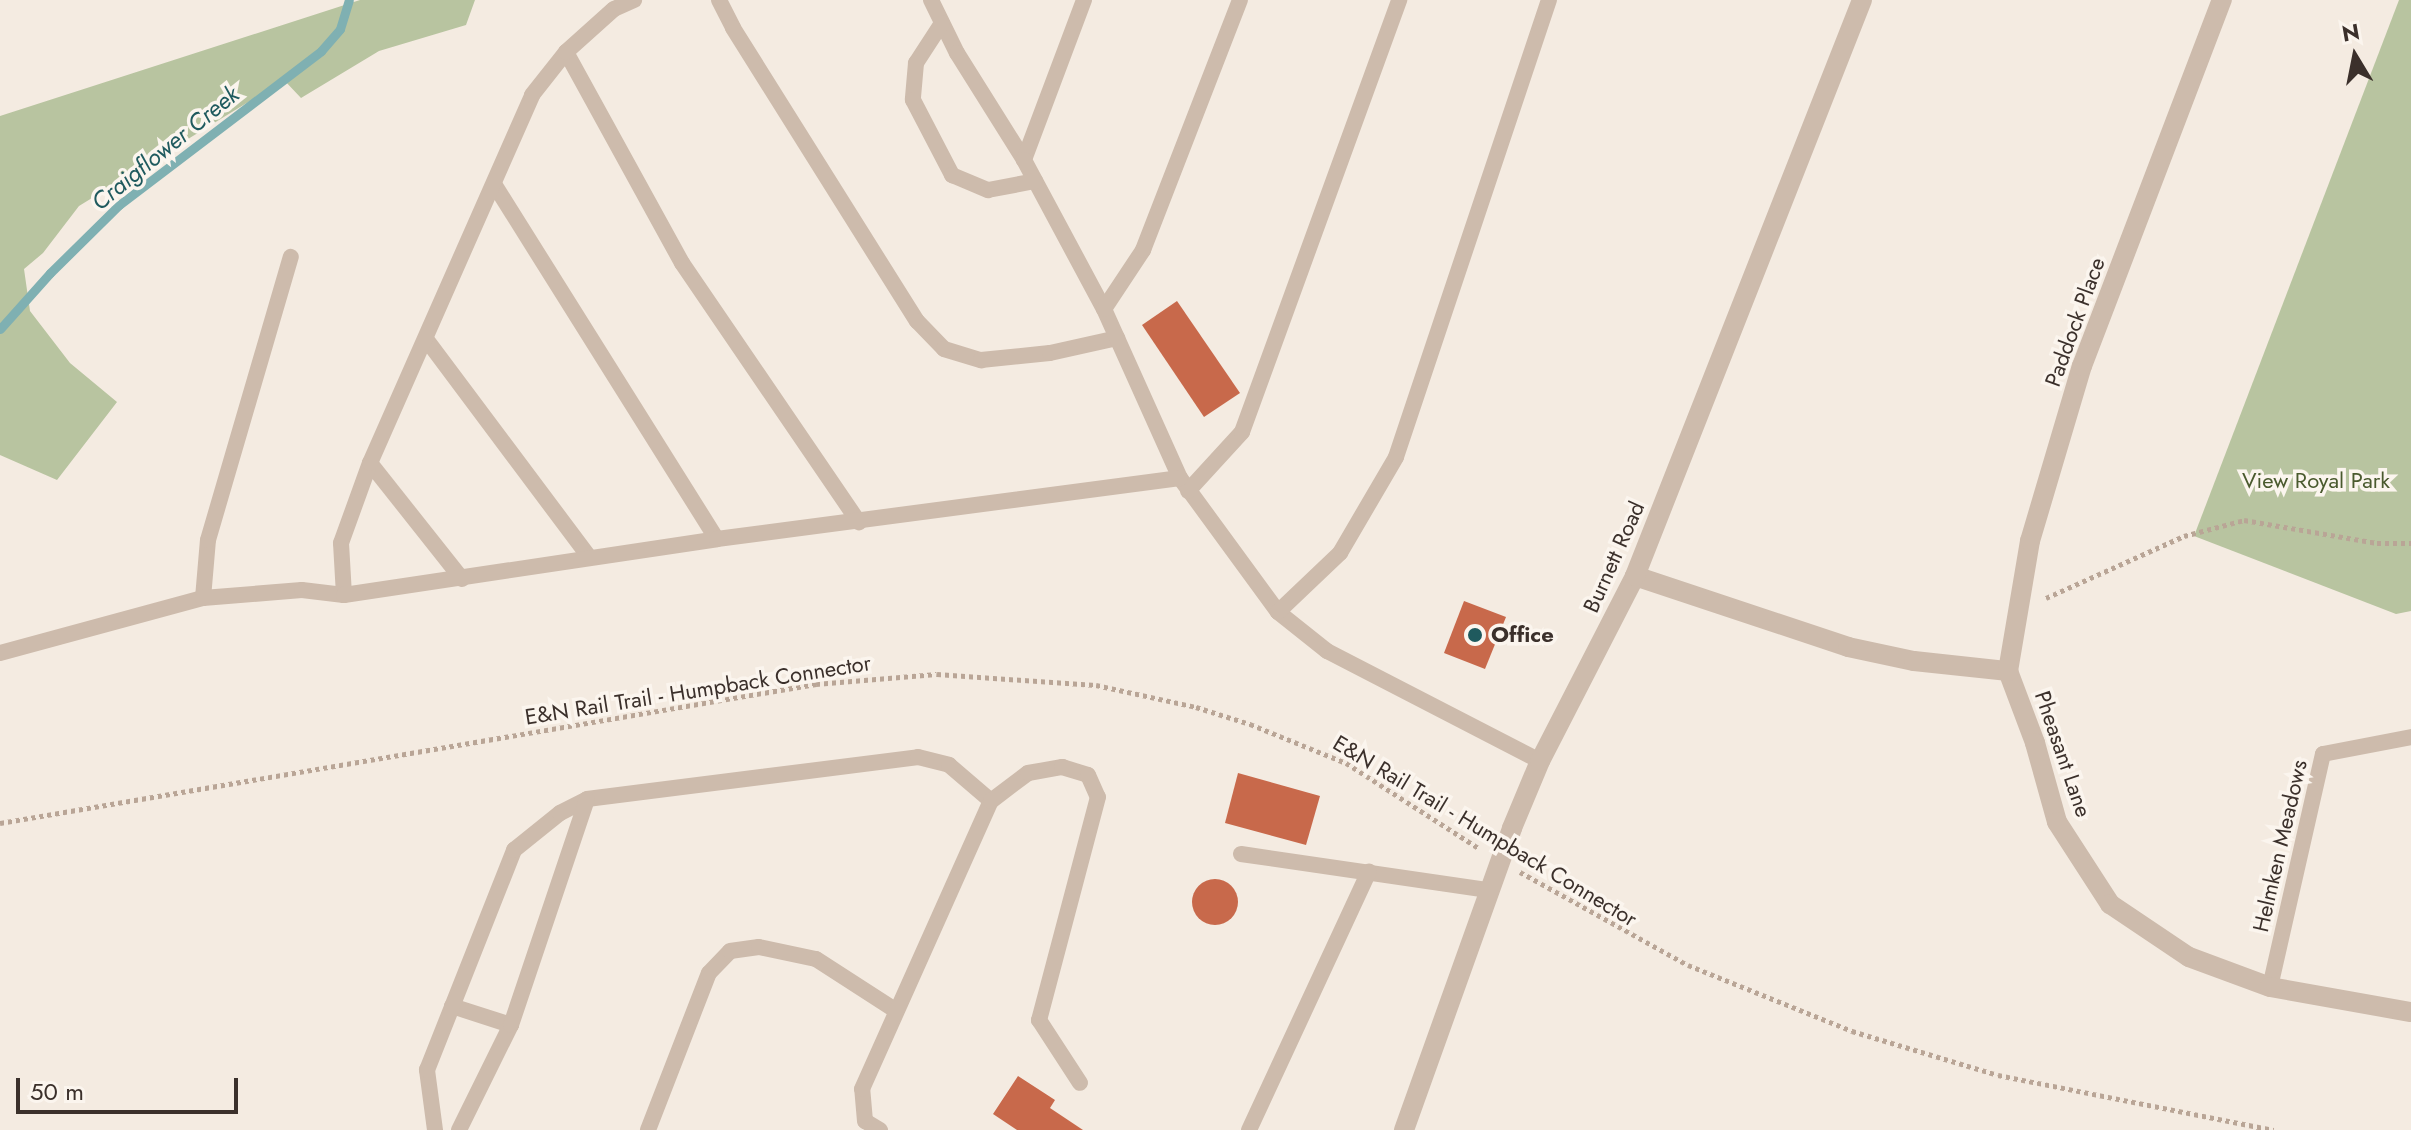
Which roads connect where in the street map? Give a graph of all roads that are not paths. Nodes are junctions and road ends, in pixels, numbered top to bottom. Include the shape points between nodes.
1 (634, 0) edge
2 (719, 0) edge
3 (931, 0) edge
4 (1084, 0) edge
5 (1240, 0) edge
6 (1399, 0) edge
7 (1549, 0) edge
8 (1862, 0) edge
9 (2222, 0) edge
10 (942, 23) junction
11 (566, 52) junction
12 (1024, 160) junction
13 (1035, 181) junction
14 (494, 184) junction
15 (291, 257) dead end
16 (1104, 309) junction
17 (1117, 338) junction
18 (426, 339) junction
19 (370, 463) junction
20 (1184, 484) junction
21 (859, 522) junction
22 (717, 539) junction
23 (589, 557) junction
24 (1635, 576) junction
25 (462, 579) junction
26 (344, 595) junction
27 (203, 598) junction
28 (1278, 612) junction
29 (0, 653) edge
30 (2008, 671) junction
31 (2411, 737) edge
32 (1540, 761) junction
33 (587, 799) junction
34 (991, 801) junction
35 (1241, 854) dead end
36 (1369, 871) junction
37 (1488, 890) junction
38 (2270, 987) junction
39 (452, 1006) junction
40 (895, 1010) junction
41 (2411, 1012) edge
42 (511, 1025) junction
43 (1080, 1083) dead end
44 (435, 1130) edge
45 (459, 1130) edge
46 (648, 1130) edge
47 (880, 1130) edge
48 (1249, 1130) edge
49 (1404, 1130) edge

1 - 11 lane via 614,9
2 - 17 lane via 917,321 944,349 981,360 1050,353
3 - 10 lane
4 - 12 lane
5 - 16 lane via 1143,250
6 - 20 lane via 1242,432
7 - 28 lane via 1396,457 1340,553
8 - 24 street, Burnett Road
9 - 30 street, Paddock Place via 2082,366 2030,541
10 - 12 lane
10 - 13 lane via 916,63 913,100 952,175 988,190
11 - 14 lane via 532,95
11 - 21 lane via 682,263
12 - 13 lane
13 - 16 lane
14 - 18 lane
14 - 22 lane
15 - 27 lane via 208,540
16 - 17 lane
17 - 20 lane
18 - 19 lane
18 - 23 lane
19 - 25 lane
19 - 26 lane via 341,543
20 - 21 lane
20 - 28 lane
21 - 22 lane
22 - 23 lane
23 - 25 lane
24 - 30 street via 1848,647 1914,661
24 - 32 street, Burnett Road
25 - 26 lane
26 - 27 lane via 302,590
27 - 29 lane
28 - 32 lane via 1327,651
30 - 38 street, Pheasant Lane via 2057,822 2110,904 2189,957
31 - 38 lane, Helmken Meadows via 2323,754
32 - 37 street, Burnett Road
33 - 34 lane via 918,757 949,765
33 - 39 lane via 514,850
33 - 42 lane
34 - 40 lane
34 - 43 lane via 1028,773 1062,767 1088,775 1098,797 1039,1020
35 - 36 lane
36 - 37 lane
36 - 48 lane
37 - 49 street, Burnett Road
38 - 41 street, Pheasant Lane
39 - 42 lane
39 - 44 lane via 427,1070
40 - 46 lane via 816,959 759,947 730,951 709,973
40 - 47 lane via 862,1089 865,1121
42 - 45 lane

